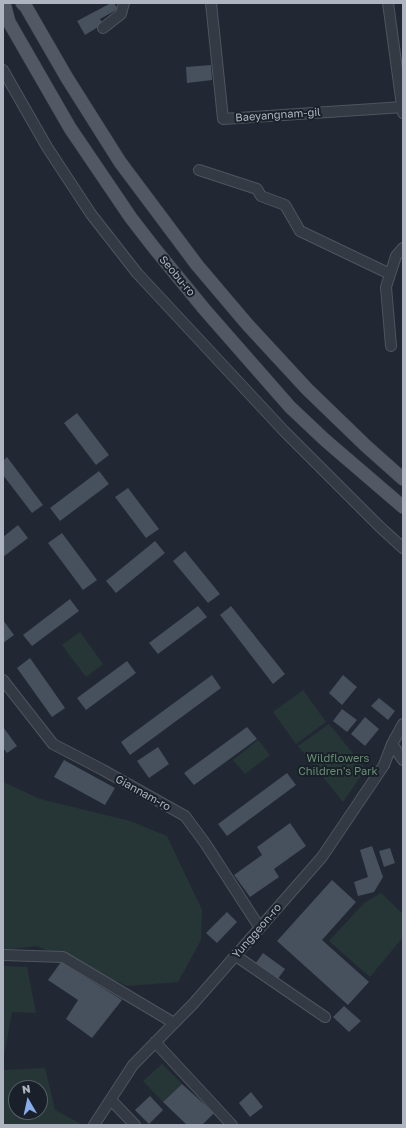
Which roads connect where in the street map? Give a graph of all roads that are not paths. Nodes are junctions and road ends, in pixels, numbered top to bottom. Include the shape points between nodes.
1 (4, 3) edge
2 (124, 3) edge
3 (211, 3) edge
4 (388, 3) edge
5 (25, 4) edge
6 (6, 20) edge
7 (103, 28) dead end
8 (3, 70) edge
9 (402, 107) edge
10 (403, 113) edge
11 (199, 170) dead end
12 (403, 248) edge
13 (390, 274) junction
14 (391, 346) dead end
15 (403, 479) edge
16 (403, 507) edge
17 (403, 548) edge
18 (3, 680) edge
19 (403, 724) edge
20 (392, 744) junction
21 (403, 760) edge
22 (260, 928) junction
23 (3, 954) edge
24 (236, 956) junction
25 (325, 1017) dead end
26 (174, 1023) junction
27 (155, 1042) junction
28 (110, 1100) junction
29 (94, 1125) edge
30 (135, 1125) edge
31 (232, 1125) edge

1 - 6 main road, Seobu-ro
2 - 7 street via 121,14
3 - 9 street, Baeyangnam-gil via 223,119
4 - 9 street
5 - 15 main road, Seobu-ro via 66,78 120,162 197,265 307,389
6 - 16 main road, Seobu-ro via 70,128 131,218 168,266 290,407
8 - 17 street via 47,147 91,214 137,273 284,431
9 - 10 street
11 - 13 street via 257,189 261,196 285,205 300,232
12 - 13 street via 396,256
13 - 14 street via 386,287
18 - 22 street, Giannam-ro via 53,744 185,816
19 - 20 street, Yunggeon-ro
20 - 21 street
20 - 22 street, Yunggeon-ro via 384,764 326,852
22 - 24 street, Yunggeon-ro
23 - 26 street via 63,957
24 - 25 street
24 - 26 street, Yunggeon-ro
26 - 27 street, Yunggeon-ro
27 - 28 street, Yunggeon-ro via 133,1066
27 - 31 street
28 - 29 street, Yunggeon-ro
28 - 30 street

